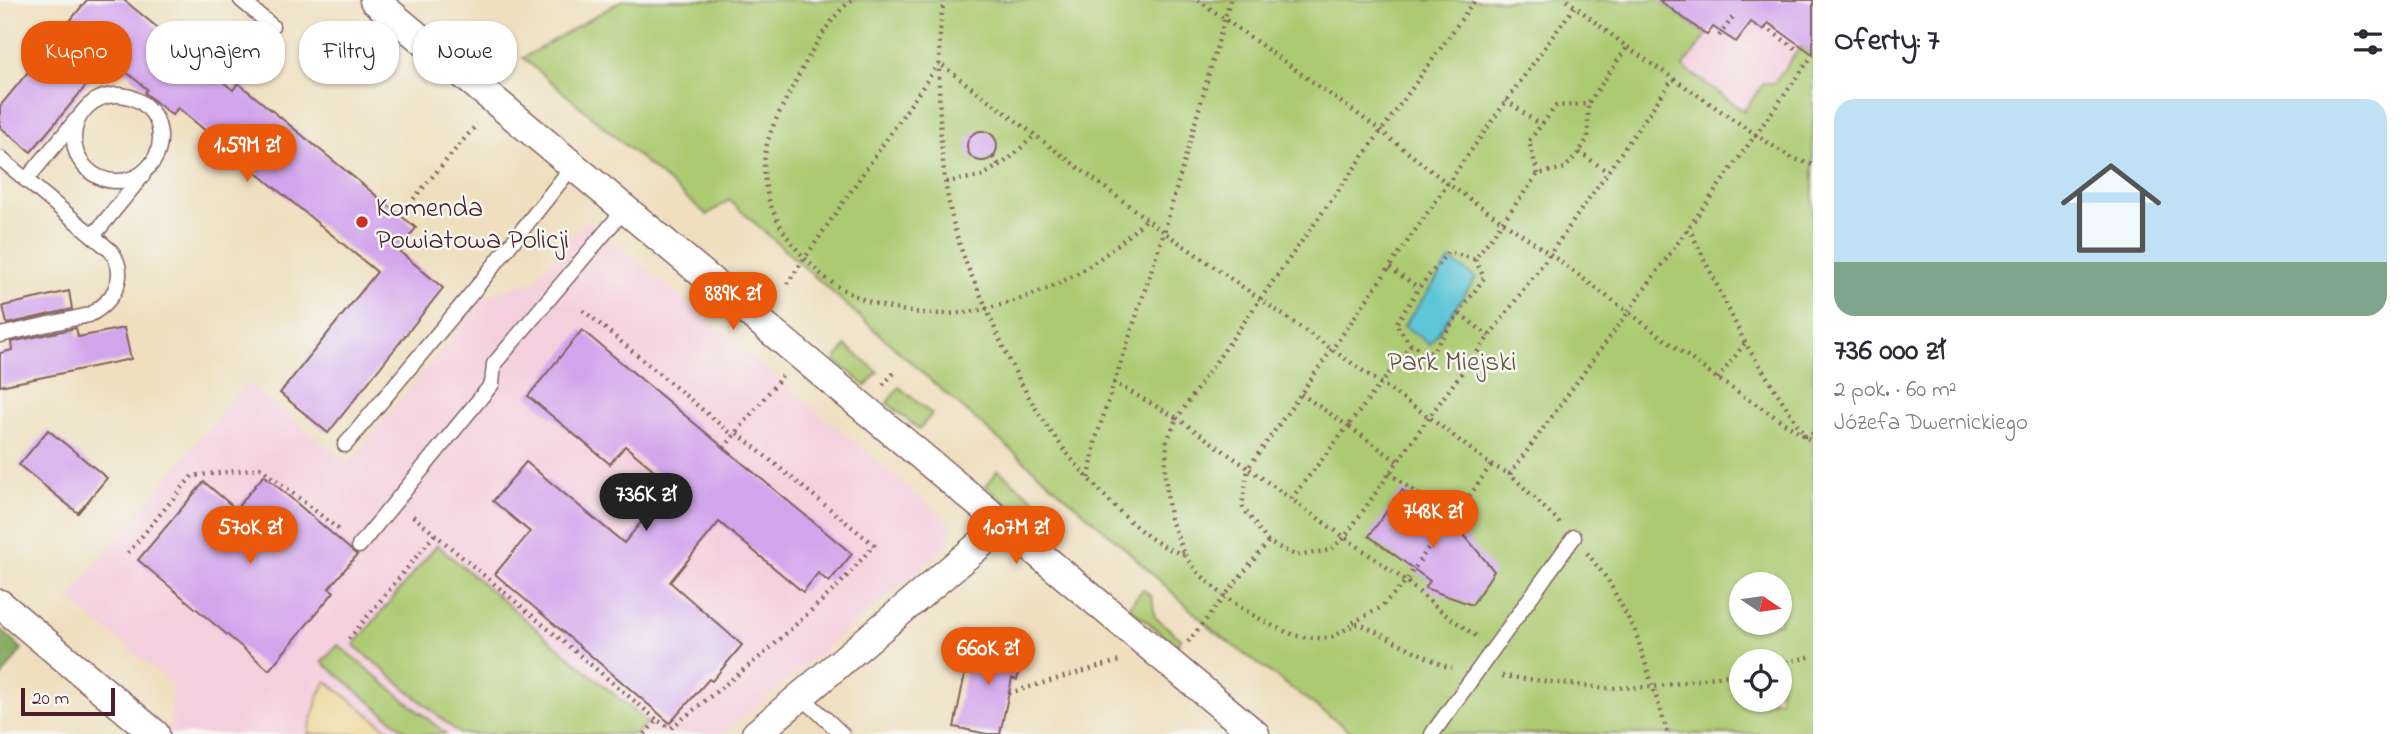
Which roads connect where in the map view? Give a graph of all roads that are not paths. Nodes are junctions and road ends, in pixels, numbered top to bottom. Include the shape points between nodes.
1 (241, 0) edge
2 (374, 0) edge
3 (266, 21) edge
4 (82, 114) junction
5 (0, 158) edge
6 (572, 167) junction
7 (149, 168) junction
8 (26, 180) junction
9 (624, 210) junction
10 (93, 236) junction
11 (0, 335) edge
12 (345, 445) dead end
13 (1003, 525) junction
14 (1574, 537) road end
15 (359, 546) road end
16 (0, 604) edge
17 (801, 696) junction
18 (155, 734) edge
19 (756, 734) edge
20 (842, 734) edge
21 (1255, 734) edge
22 (1432, 734) edge

1 - 3 lane
2 - 6 street
4 - 7 lane via 75,127 75,149 91,173 119,182
4 - 7 lane via 98,99 113,95 146,105 158,122 160,136 159,150
4 - 8 lane
5 - 8 lane
6 - 9 street
6 - 12 lane
7 - 10 lane
8 - 10 lane
9 - 13 street
9 - 15 lane via 494,364 492,384
10 - 11 lane via 111,251 119,270 114,293 105,305 89,315
13 - 17 street
13 - 21 street
14 - 22 lane
16 - 18 street
17 - 19 street
17 - 20 lane

